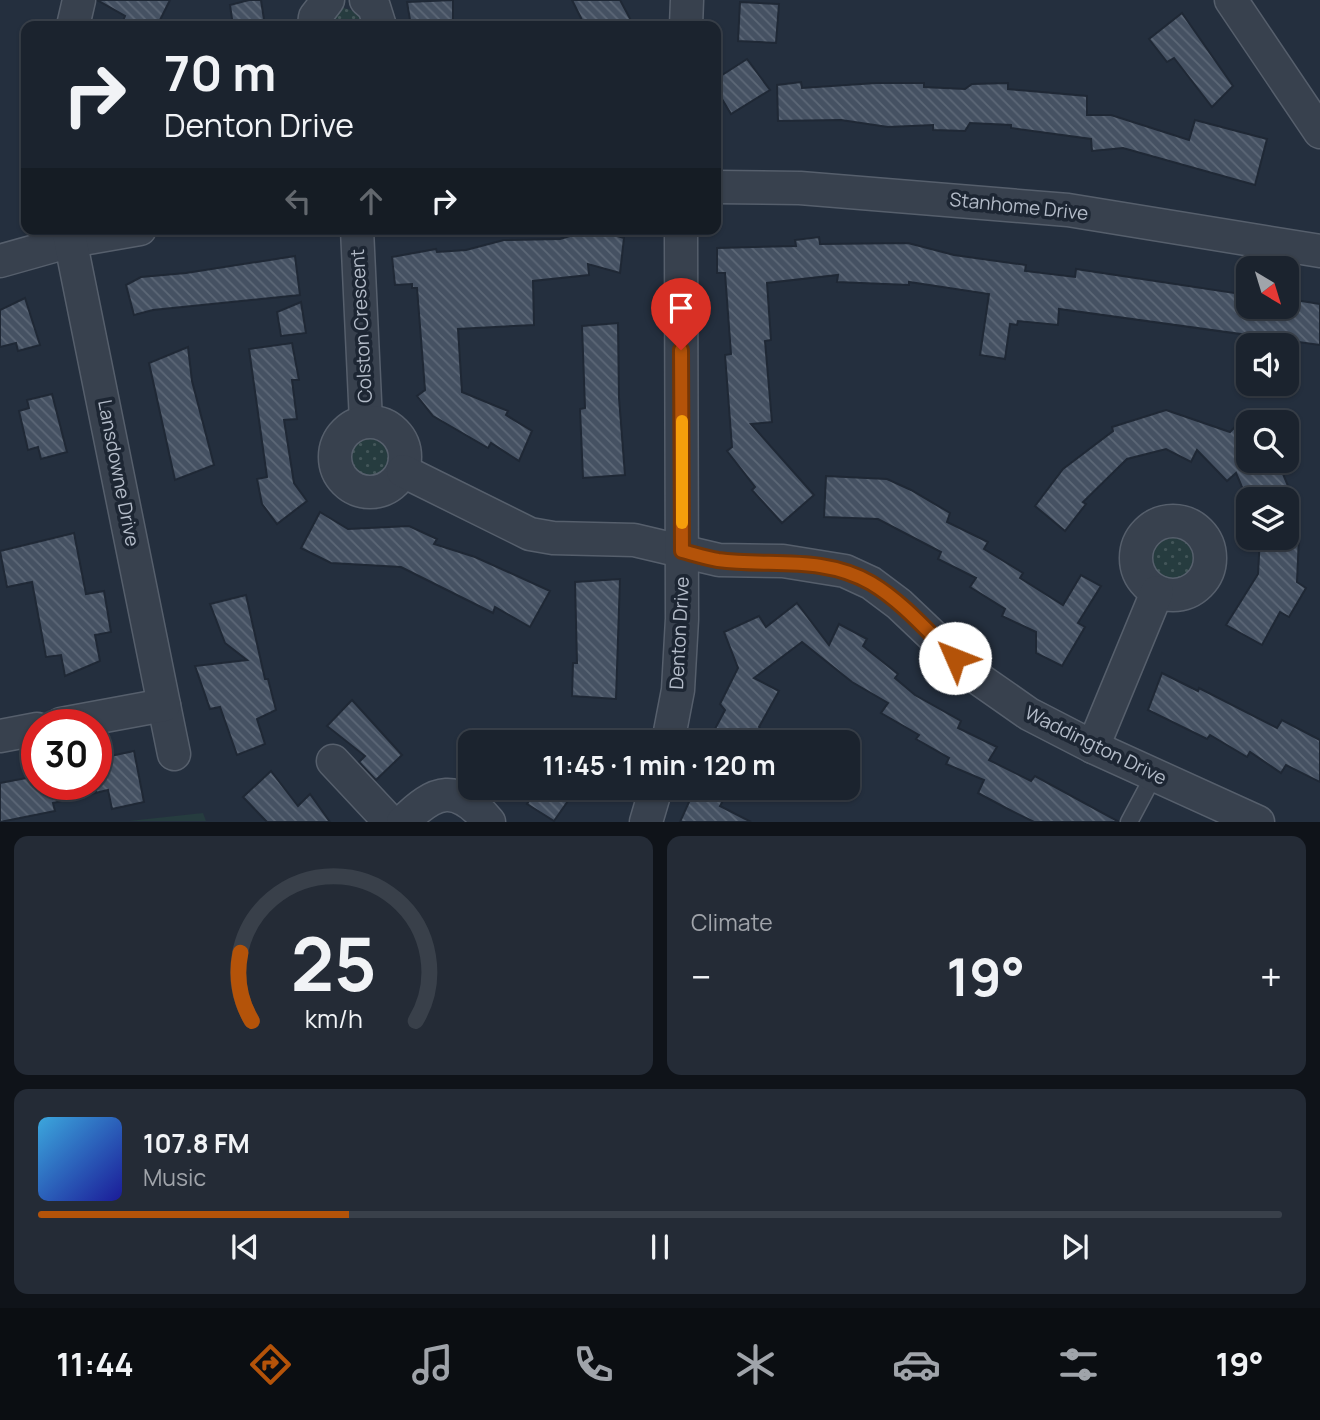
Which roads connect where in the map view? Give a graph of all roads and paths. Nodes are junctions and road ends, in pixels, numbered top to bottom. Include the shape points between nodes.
1 (79, 0) edge
2 (328, 0) edge
3 (366, 0) edge
4 (687, 0) edge
5 (1231, 0) edge
6 (74, 21) edge
7 (315, 21) edge
8 (378, 21) edge
9 (686, 21) edge
10 (1320, 132) edge
11 (721, 187) edge
12 (69, 235) edge
13 (357, 235) edge
14 (681, 235) edge
15 (1320, 251) edge
16 (0, 261) edge
17 (366, 422) junction
18 (403, 471) junction
19 (682, 551) junction
20 (1157, 592) dead end
21 (164, 705) junction
22 (112, 715) edge
23 (2, 727) edge
24 (21, 728) edge
25 (670, 730) edge
26 (1093, 747) junction
27 (174, 754) dead end
28 (333, 761) dead end
29 (1154, 775) junction
30 (652, 800) edge
31 (390, 821) edge
32 (403, 821) edge
33 (489, 821) edge
34 (646, 821) edge
35 (1129, 821) edge
36 (1258, 821) edge

1 - 6 street
2 - 7 street
3 - 8 street
4 - 9 street
5 - 10 street
11 - 15 street, Stanhome Drive via 812,188 1068,210
12 - 16 street
12 - 21 street, Lansdowne Drive
13 - 17 street, Colston Crescent
14 - 19 street, Denton Drive
17 - 18 street, Colston Crescent via 395,432 405,450
17 - 18 street, Colston Crescent via 354,426 337,444 336,468 342,479 363,492 375,493 397,481
18 - 19 street via 530,534 634,540
19 - 25 street, Denton Drive via 678,690
19 - 26 street, Waddington Drive via 719,560 816,564 871,583 900,604 976,677 1029,714
20 - 26 street
21 - 22 street
21 - 27 street, Lansdowne Drive
23 - 24 street
26 - 29 street, Waddington Drive
28 - 31 street
29 - 35 lane
29 - 36 street, Waddington Drive
30 - 34 street
32 - 33 street via 435,796 451,793 466,799

